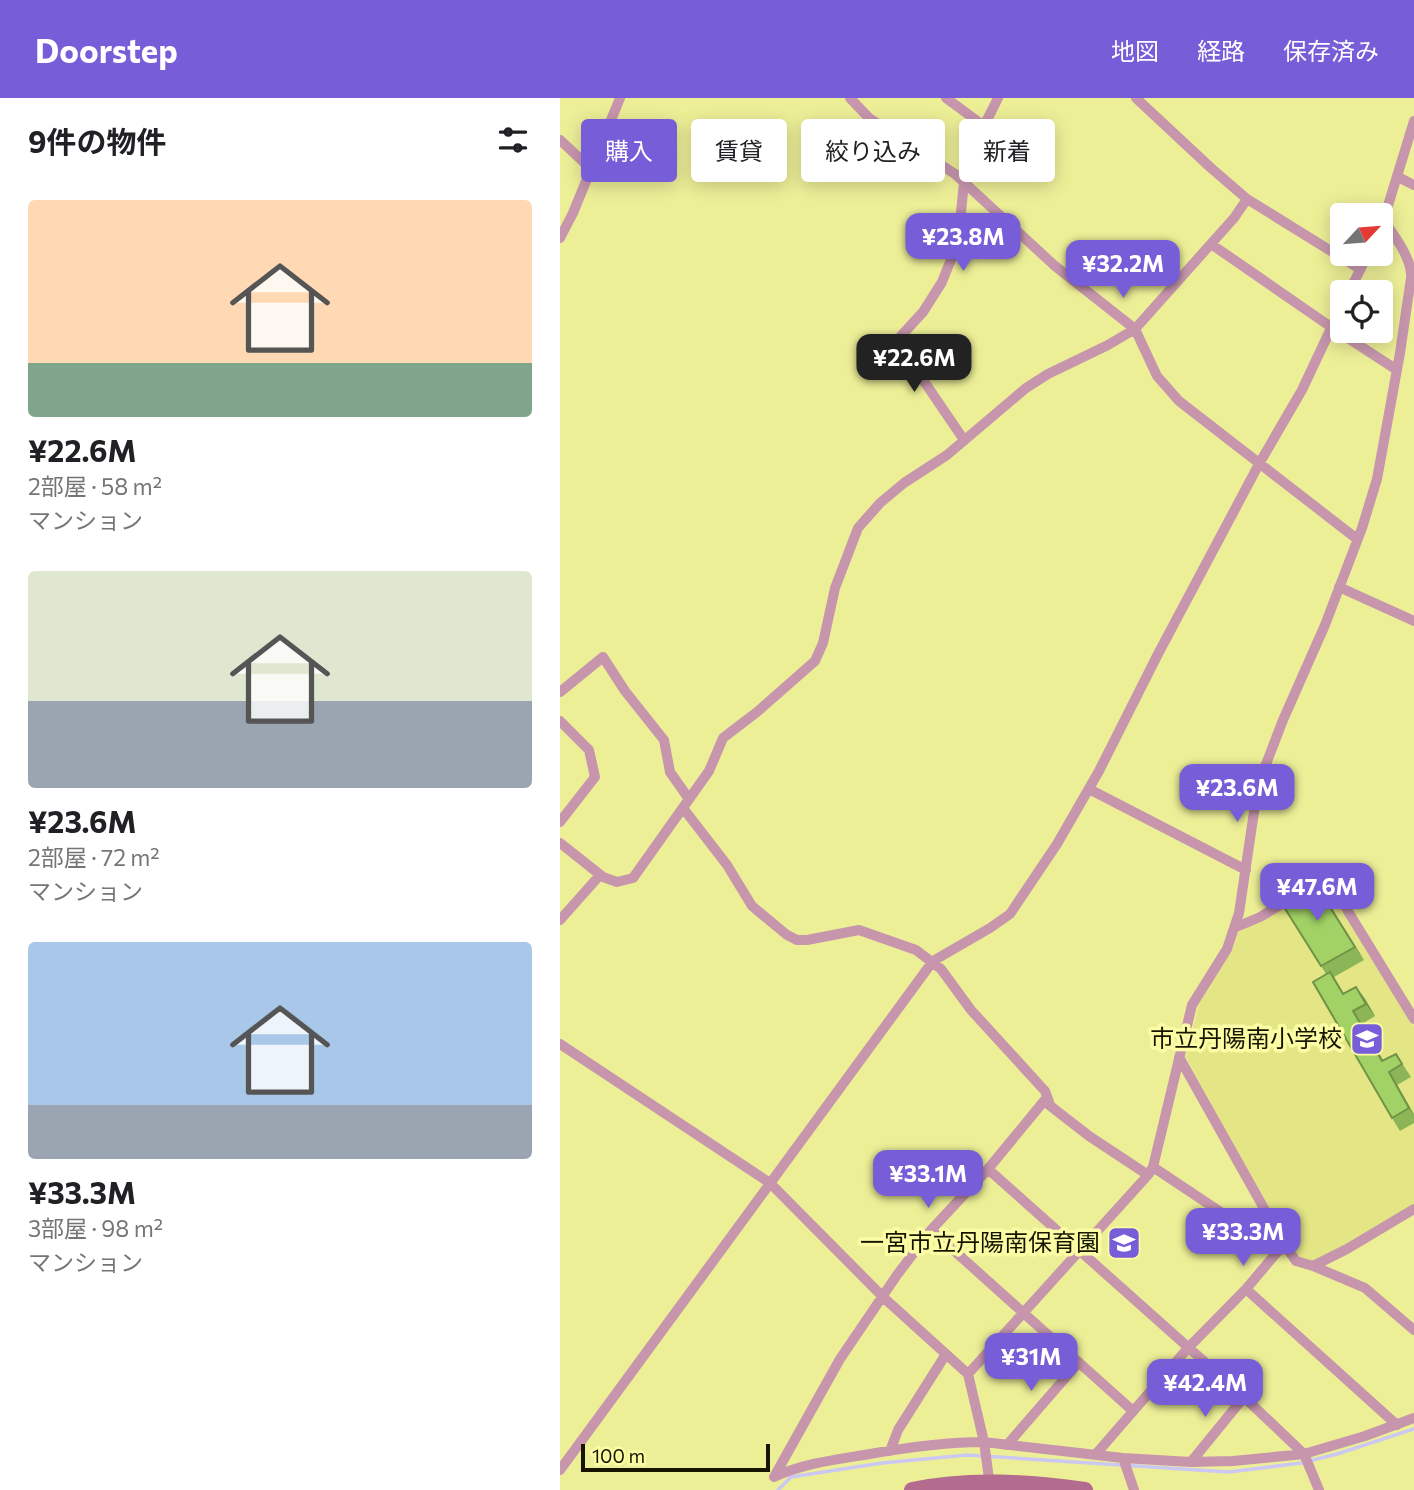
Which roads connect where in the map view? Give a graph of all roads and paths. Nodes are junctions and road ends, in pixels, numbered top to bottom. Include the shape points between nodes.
1 (620, 98) edge
2 (850, 98) edge
3 (946, 98) edge
4 (998, 98) edge
5 (1136, 98) edge
6 (611, 119) edge
7 (974, 119) edge
8 (988, 119) edge
9 (1414, 121) edge
10 (560, 140) edge
11 (581, 160) edge
12 (1398, 177) junction
13 (959, 178) edge
14 (586, 182) edge
15 (964, 182) joint
16 (1414, 185) edge
17 (1247, 199) junction
18 (1389, 203) edge
19 (1393, 236) edge
20 (560, 238) edge
21 (1211, 244) junction
22 (1362, 266) edge
23 (1360, 269) junction
24 (1355, 280) edge
25 (1330, 326) edge
26 (1135, 329) junction
27 (1330, 329) edge
28 (1356, 343) edge
29 (1397, 370) junction
30 (964, 440) junction
31 (1259, 464) junction
32 (1357, 539) junction
33 (1339, 587) junction
34 (1414, 621) edge
35 (560, 692) edge
36 (560, 721) edge
37 (1089, 789) junction
38 (686, 803) junction
39 (560, 822) edge
40 (560, 843) edge
41 (1246, 870) junction
42 (600, 875) junction
43 (560, 920) edge
44 (1234, 928) junction
45 (933, 961) junction
46 (1414, 1019) edge
47 (560, 1044) edge
48 (1179, 1057) junction
49 (1050, 1105) junction
50 (988, 1169) junction
51 (1151, 1171) junction
52 (770, 1183) junction
53 (1414, 1209) edge
54 (931, 1230) junction
55 (1282, 1248) junction
56 (1080, 1250) junction
57 (1313, 1266) junction
58 (1246, 1289) junction
59 (883, 1297) junction
60 (1023, 1313) junction
61 (1414, 1330) edge
62 (1188, 1348) junction
63 (946, 1354) junction
64 (1079, 1362) junction
65 (968, 1374) junction
66 (1244, 1398) junction
67 (1133, 1410) junction
68 (1414, 1418) edge
69 (1397, 1424) junction
70 (985, 1445) junction
71 (1007, 1445) junction
72 (890, 1451) junction
73 (1096, 1454) junction
74 (1124, 1459) junction
75 (1306, 1459) junction
76 (1191, 1462) junction
77 (560, 1470) edge
78 (990, 1486) edge
79 (912, 1490) edge
80 (1085, 1490) edge
81 (1134, 1490) edge
82 (1319, 1490) edge

1 - 6 street
2 - 13 street via 869,118
3 - 7 street
4 - 8 street
5 - 17 street
9 - 12 street
10 - 11 street
12 - 16 street
12 - 18 street
14 - 20 street
15 - 26 street via 1055,266
15 - 30 street via 958,242 942,282 900,337 900,346
17 - 21 street
17 - 23 street
19 - 29 street via 1411,269
21 - 25 street
21 - 26 street
22 - 23 street
23 - 24 street
26 - 30 street via 1026,388
26 - 31 street via 1157,376 1179,401
27 - 31 street via 1302,390
28 - 29 street
29 - 32 street via 1377,479
30 - 38 street via 904,483 858,528 815,661 723,738 709,771
31 - 32 street
31 - 37 street
32 - 33 street
33 - 34 street
33 - 41 street via 1258,785
35 - 38 street via 603,657 664,740 670,772
36 - 39 street via 589,750 595,778
37 - 41 street
37 - 45 street via 1010,914
38 - 42 street via 633,878 617,882
38 - 45 street via 752,906 787,935 807,940 859,930 916,950
40 - 42 street
41 - 44 street
42 - 43 street
44 - 46 street via 1327,877
44 - 48 street via 1227,949 1192,1005
45 - 49 street via 1045,1091
45 - 52 street
47 - 52 street
48 - 51 street
48 - 55 street
49 - 50 street via 1044,1101
49 - 51 street via 1089,1136
50 - 54 street
50 - 56 street
51 - 55 street
51 - 56 street
52 - 59 street
52 - 77 street
53 - 57 street
54 - 59 street
54 - 60 street
55 - 57 street via 1296,1261
55 - 58 street
56 - 60 street
56 - 62 street
57 - 61 street via 1366,1288
58 - 62 street
58 - 69 street
59 - 63 street
59 - 72 street via 841,1359 774,1478 800,1467
60 - 64 street
60 - 65 street
62 - 66 street
62 - 67 street
63 - 65 street
63 - 72 street via 898,1430
64 - 67 street
64 - 71 street
65 - 70 street
66 - 75 street
66 - 76 street
67 - 73 street
68 - 69 street
69 - 75 street
70 - 71 street
70 - 72 street via 966,1442
70 - 78 street
71 - 73 street
73 - 74 street
74 - 76 street
74 - 81 street
75 - 76 street
75 - 82 street
78 - 79 main road
78 - 80 main road

